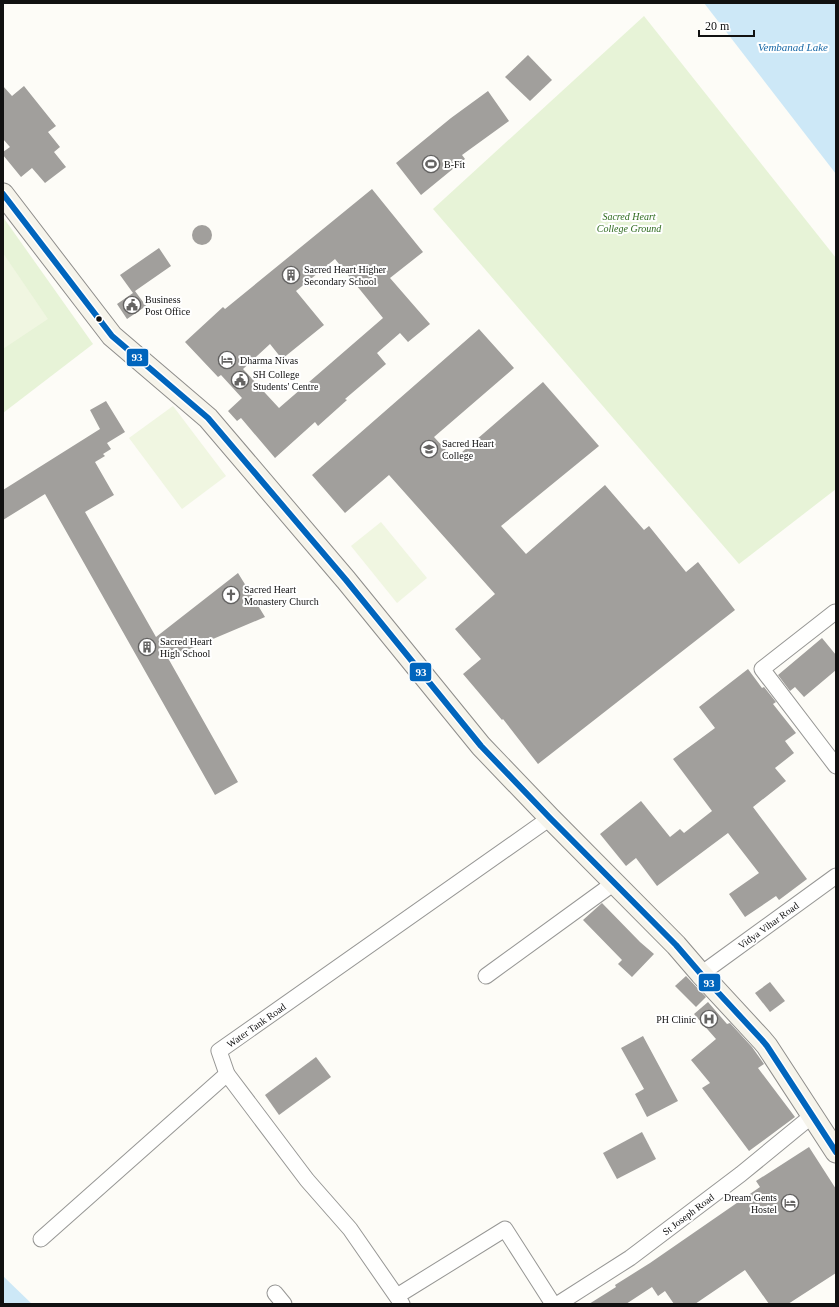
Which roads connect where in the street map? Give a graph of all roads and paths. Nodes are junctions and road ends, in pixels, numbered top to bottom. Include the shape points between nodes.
1 (3, 194) edge
2 (835, 612) dead end
3 (836, 766) edge
4 (550, 818) junction
5 (836, 876) edge
6 (614, 884) junction
7 (700, 974) junction
8 (486, 976) dead end
9 (227, 1074) junction
10 (813, 1115) junction
11 (836, 1152) edge
12 (41, 1239) dead end
13 (400, 1300) edge
14 (566, 1302) edge
15 (554, 1304) edge

1 - 4 main road via 112,336 208,418 481,746
2 - 3 street via 762,669
4 - 6 main road
4 - 9 street, Water Tank Road via 219,1052
5 - 7 street, Vidya Vihar Road
6 - 7 main road
6 - 8 street
7 - 10 main road via 767,1046
9 - 12 street
9 - 13 street, Water Tank Road via 307,1180 350,1229
10 - 11 main road
10 - 14 street, St Joseph Road via 741,1174 630,1258
13 - 15 street via 505,1229

